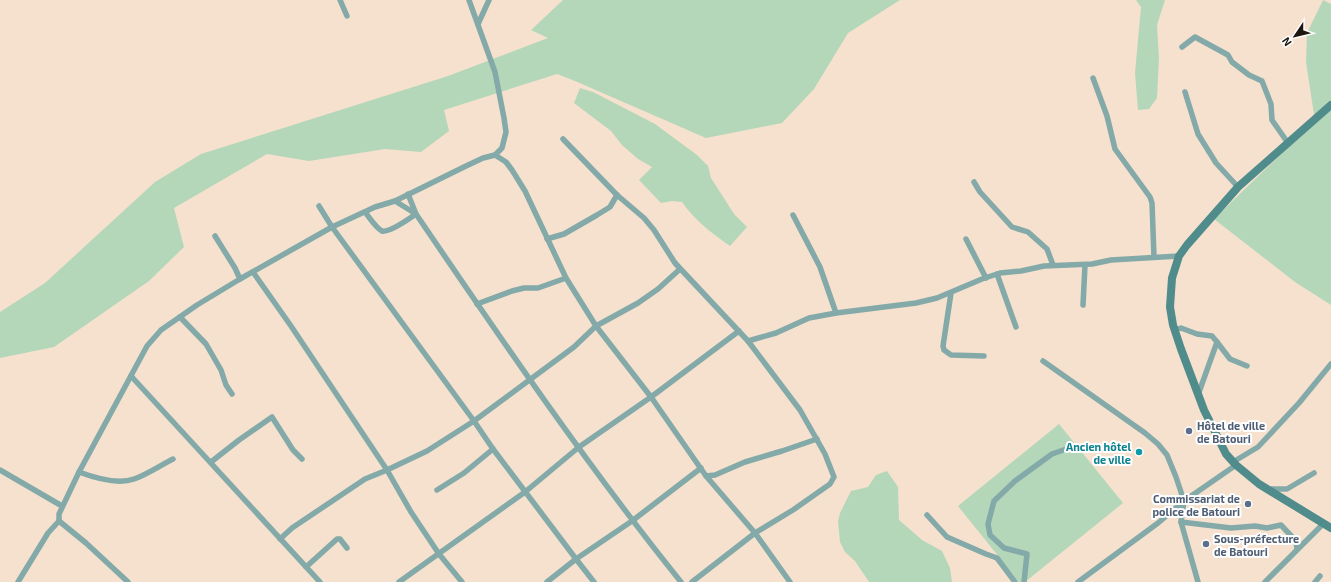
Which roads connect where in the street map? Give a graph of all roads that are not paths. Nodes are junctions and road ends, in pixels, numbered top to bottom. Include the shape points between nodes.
1 (340, 0) edge
2 (468, 0) edge
3 (489, 0) edge
4 (347, 16) dead end
5 (478, 24) junction
6 (1182, 47) dead end
7 (1094, 78) dead end
8 (1185, 92) dead end
9 (1331, 105) edge
10 (563, 139) dead end
11 (1288, 143) junction
12 (494, 156) junction
13 (974, 182) dead end
14 (1238, 187) junction
15 (408, 194) junction
16 (617, 195) junction
17 (395, 201) junction
18 (319, 206) dead end
19 (365, 212) junction
20 (416, 214) junction
21 (793, 215) dead end
22 (332, 227) junction
23 (215, 236) dead end
24 (547, 238) junction
25 (966, 239) dead end
26 (1178, 256) junction
27 (1154, 257) junction
28 (1053, 265) junction
29 (1085, 265) junction
30 (680, 269) junction
31 (253, 272) junction
32 (997, 274) junction
33 (566, 278) junction
34 (986, 278) junction
35 (240, 279) junction
36 (951, 292) junction
37 (477, 304) junction
38 (1083, 305) dead end
39 (836, 312) junction
40 (180, 317) junction
41 (596, 326) junction
42 (1016, 327) dead end
43 (1175, 330) junction
44 (739, 331) junction
45 (748, 341) junction
46 (1217, 342) junction
47 (984, 356) dead end
48 (1043, 361) dead end
49 (1331, 364) edge
50 (1247, 366) dead end
51 (131, 376) junction
52 (530, 380) junction
53 (232, 394) dead end
54 (1198, 395) junction
55 (651, 397) junction
56 (474, 421) junction
57 (817, 439) junction
58 (1075, 446) dead end
59 (579, 447) junction
60 (493, 449) junction
61 (172, 459) dead end
62 (302, 459) dead end
63 (211, 462) junction
64 (1234, 464) junction
65 (701, 468) junction
66 (0, 470) edge
67 (387, 470) junction
68 (79, 472) junction
69 (1314, 473) dead end
70 (706, 476) junction
71 (1268, 489) junction
72 (437, 490) dead end
73 (525, 492) junction
74 (1184, 501) junction
75 (56, 503) junction
76 (62, 506) junction
77 (59, 514) junction
78 (927, 515) dead end
79 (59, 521) junction
80 (632, 521) junction
81 (1181, 522) junction
82 (1328, 525) edge
83 (755, 533) junction
84 (280, 539) junction
85 (347, 548) dead end
86 (1298, 549) junction
87 (439, 554) junction
88 (576, 560) junction
89 (306, 567) junction
90 (1320, 576) dead end
91 (18, 582) edge
92 (128, 582) edge
93 (320, 582) edge
94 (399, 582) edge
95 (462, 582) edge
96 (548, 582) edge
97 (594, 582) edge
98 (681, 582) edge
99 (692, 582) edge
100 (790, 582) edge
101 (1015, 582) edge
102 (1024, 582) edge
103 (1078, 582) edge
104 (1198, 582) edge
105 (1265, 582) edge
106 (1315, 582) edge

1 - 4 street
2 - 5 street
3 - 5 street
5 - 12 street via 495,72 506,132 502,148
6 - 11 street via 1195,37 1228,55 1232,62 1262,82 1271,104 1272,120
7 - 27 street via 1115,149 1152,203
8 - 14 street via 1198,134 1216,163
9 - 11 main road
10 - 16 street
11 - 14 main road
12 - 15 street via 483,158
12 - 24 street via 506,162 512,170
13 - 28 street via 1012,227 1028,232 1047,249
14 - 26 main road
15 - 17 street
15 - 20 street
16 - 24 street via 610,207 597,215 564,234
16 - 30 street via 644,218
17 - 19 street
17 - 20 street
18 - 22 street
19 - 20 street via 381,230 385,231
19 - 22 street
20 - 37 street
21 - 39 street via 820,267
22 - 31 street
22 - 56 street
23 - 35 street
24 - 33 street
25 - 34 street
26 - 27 street
26 - 43 main road via 1170,290 1171,316
27 - 29 street
28 - 29 street
28 - 32 street
29 - 38 street
30 - 41 street via 638,303
30 - 44 street
31 - 35 street
31 - 67 street
32 - 34 street
32 - 42 street
33 - 37 street via 538,288 512,291
33 - 41 street
34 - 36 street
35 - 40 street
36 - 39 street via 916,303
36 - 47 street via 944,350 951,355
37 - 52 street
39 - 45 street via 801,321 776,333
40 - 51 street via 151,340
40 - 53 street via 206,344
41 - 52 street via 574,347
41 - 55 street
43 - 46 street via 1181,328 1212,336
43 - 54 main road
44 - 45 street
44 - 55 street
45 - 57 street via 800,410
46 - 50 street via 1230,359
46 - 54 street
48 - 74 street via 1158,444 1167,455
49 - 64 street via 1258,447
51 - 63 street
51 - 68 street
52 - 56 street
52 - 59 street
54 - 64 main road via 1211,426
55 - 59 street
55 - 65 street
56 - 60 street
56 - 67 street via 427,451
57 - 70 street
57 - 83 street via 830,466 833,480 793,510
58 - 102 street via 1052,454 1015,481 994,501 988,524 990,535 1004,548 1027,554
59 - 73 street
59 - 80 street
60 - 72 street via 464,473
60 - 73 street
61 - 68 street via 127,481 93,478
62 - 63 street via 293,450 272,417
63 - 84 street
64 - 71 main road
64 - 74 street
65 - 70 street
65 - 80 street
66 - 75 street
67 - 84 street via 365,478
67 - 87 street
68 - 76 street
69 - 71 street via 1287,489
70 - 83 street
71 - 82 main road
73 - 87 street
73 - 88 street
74 - 81 street
74 - 103 street
75 - 76 street
75 - 77 street
76 - 77 street
77 - 79 street
78 - 101 street via 947,537 997,558
79 - 91 street via 48,533
79 - 92 street
80 - 88 street
80 - 98 street
81 - 86 street via 1231,528 1266,528 1281,525 1296,541
81 - 104 street
82 - 86 street
83 - 99 street
83 - 100 street
84 - 89 street
85 - 89 street via 340,539 337,539
86 - 105 street
87 - 94 street
87 - 95 street
88 - 96 street
88 - 97 street
89 - 93 street
90 - 106 street

